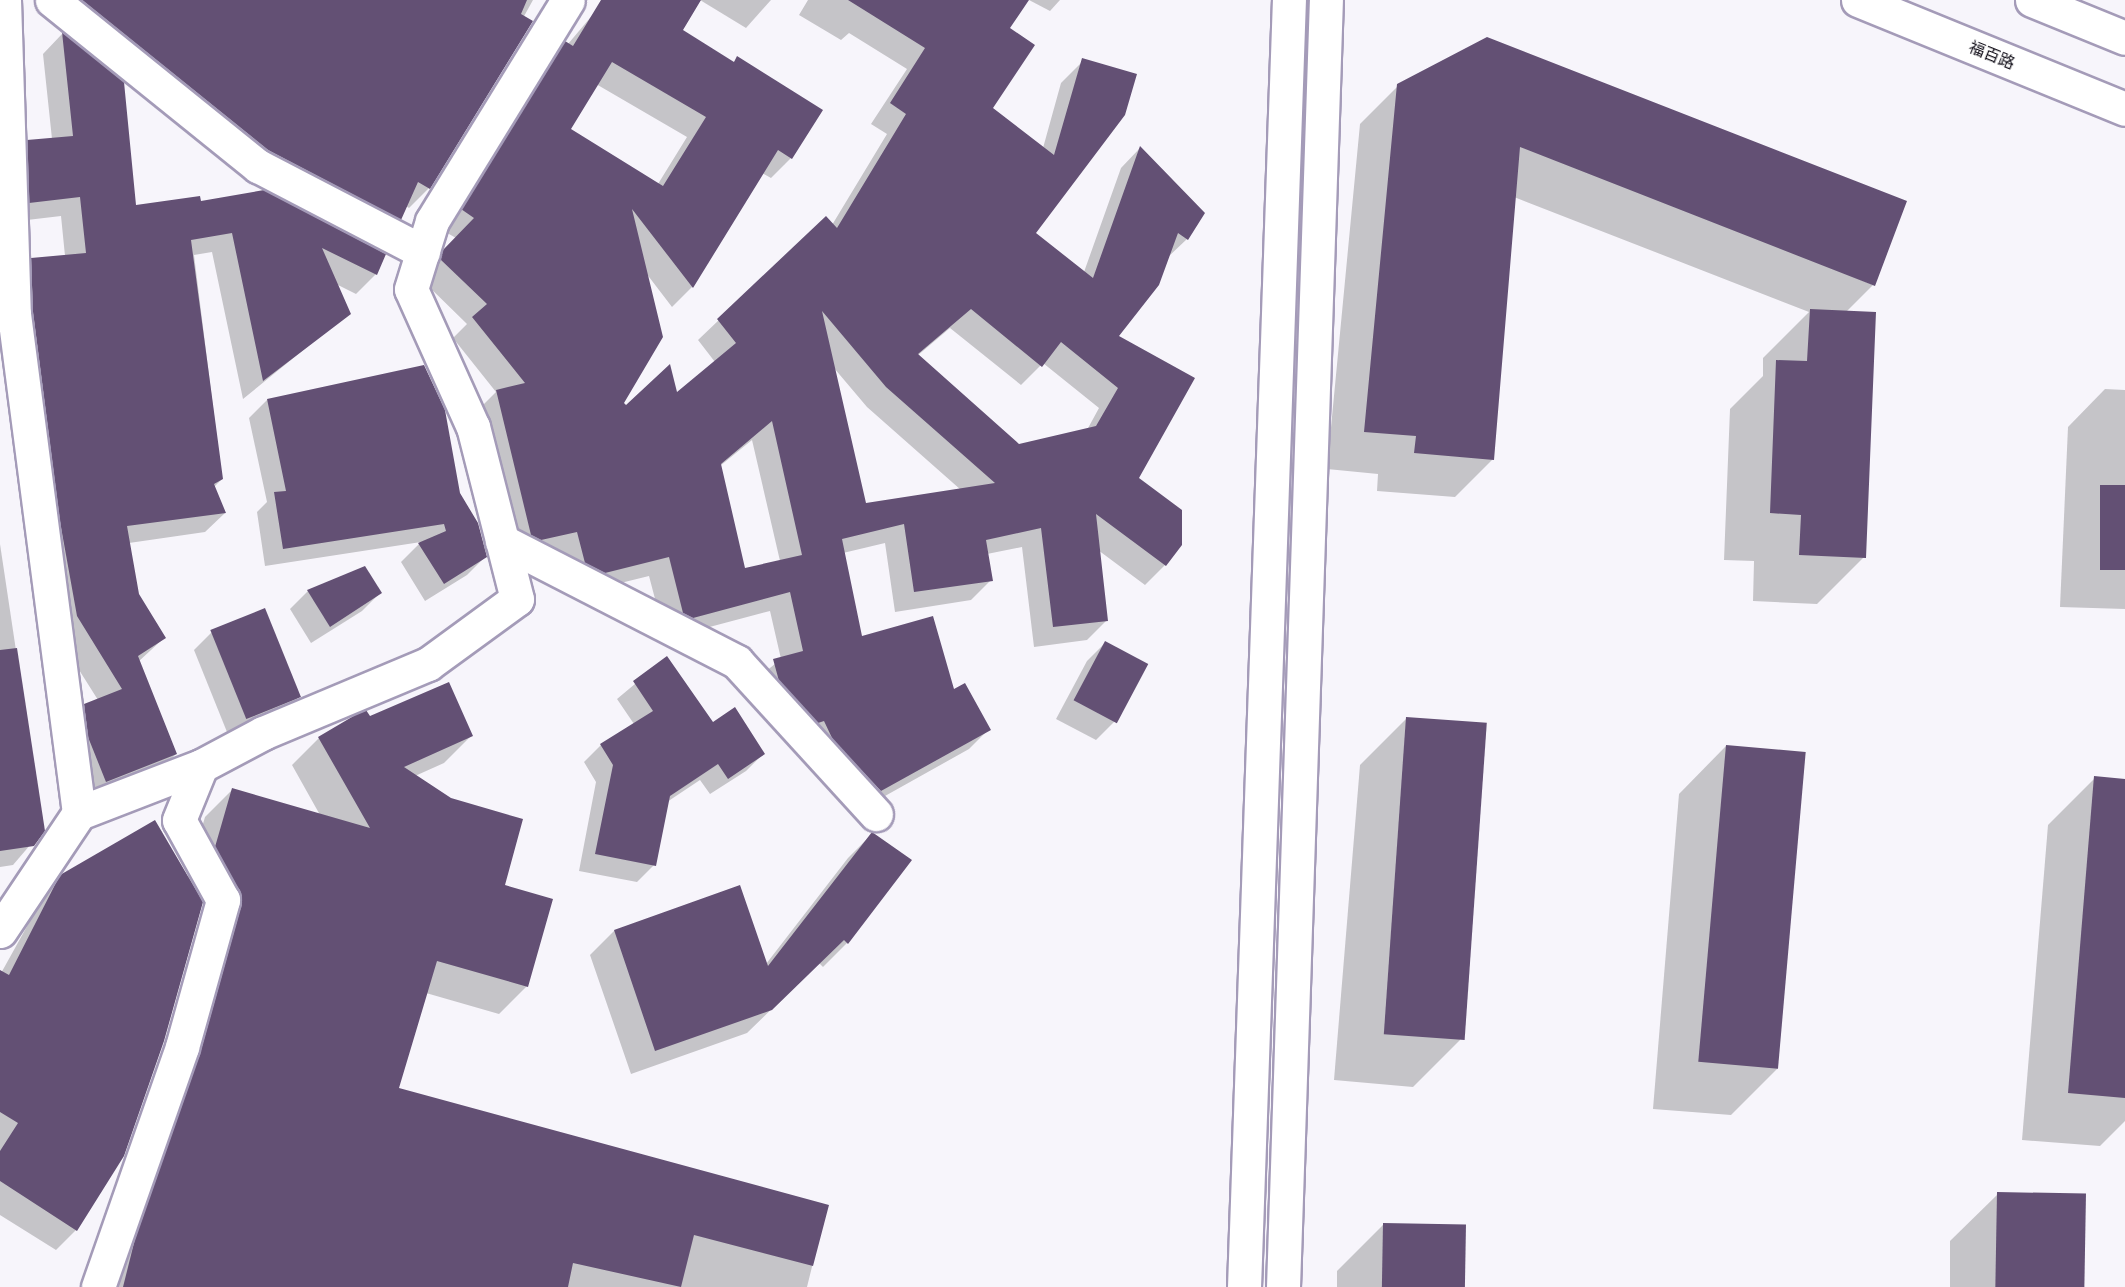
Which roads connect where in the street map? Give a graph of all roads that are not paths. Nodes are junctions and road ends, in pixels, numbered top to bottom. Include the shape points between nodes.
1 (4, 0) edge
2 (52, 0) edge
3 (568, 0) edge
4 (1289, 0) edge
5 (1326, 0) edge
6 (1858, 0) edge
7 (2032, 0) edge
8 (2125, 38) edge
9 (2125, 109) edge
10 (423, 252) junction
11 (7, 315) edge
12 (502, 541) junction
13 (201, 766) junction
14 (79, 813) junction
15 (876, 814) dead end
16 (0, 931) edge
17 (98, 1287) edge
18 (1244, 1287) edge
19 (1283, 1287) edge

1 - 11 street
2 - 10 street via 258,166
3 - 10 street via 432,221
4 - 18 street
5 - 19 street
6 - 9 street, 福百路
7 - 8 street
10 - 12 street via 411,289 473,427
11 - 14 street
12 - 13 street via 517,599 428,664 263,733
12 - 15 street via 737,663
13 - 14 street
13 - 17 street via 179,820 224,900 182,1047
14 - 16 street

